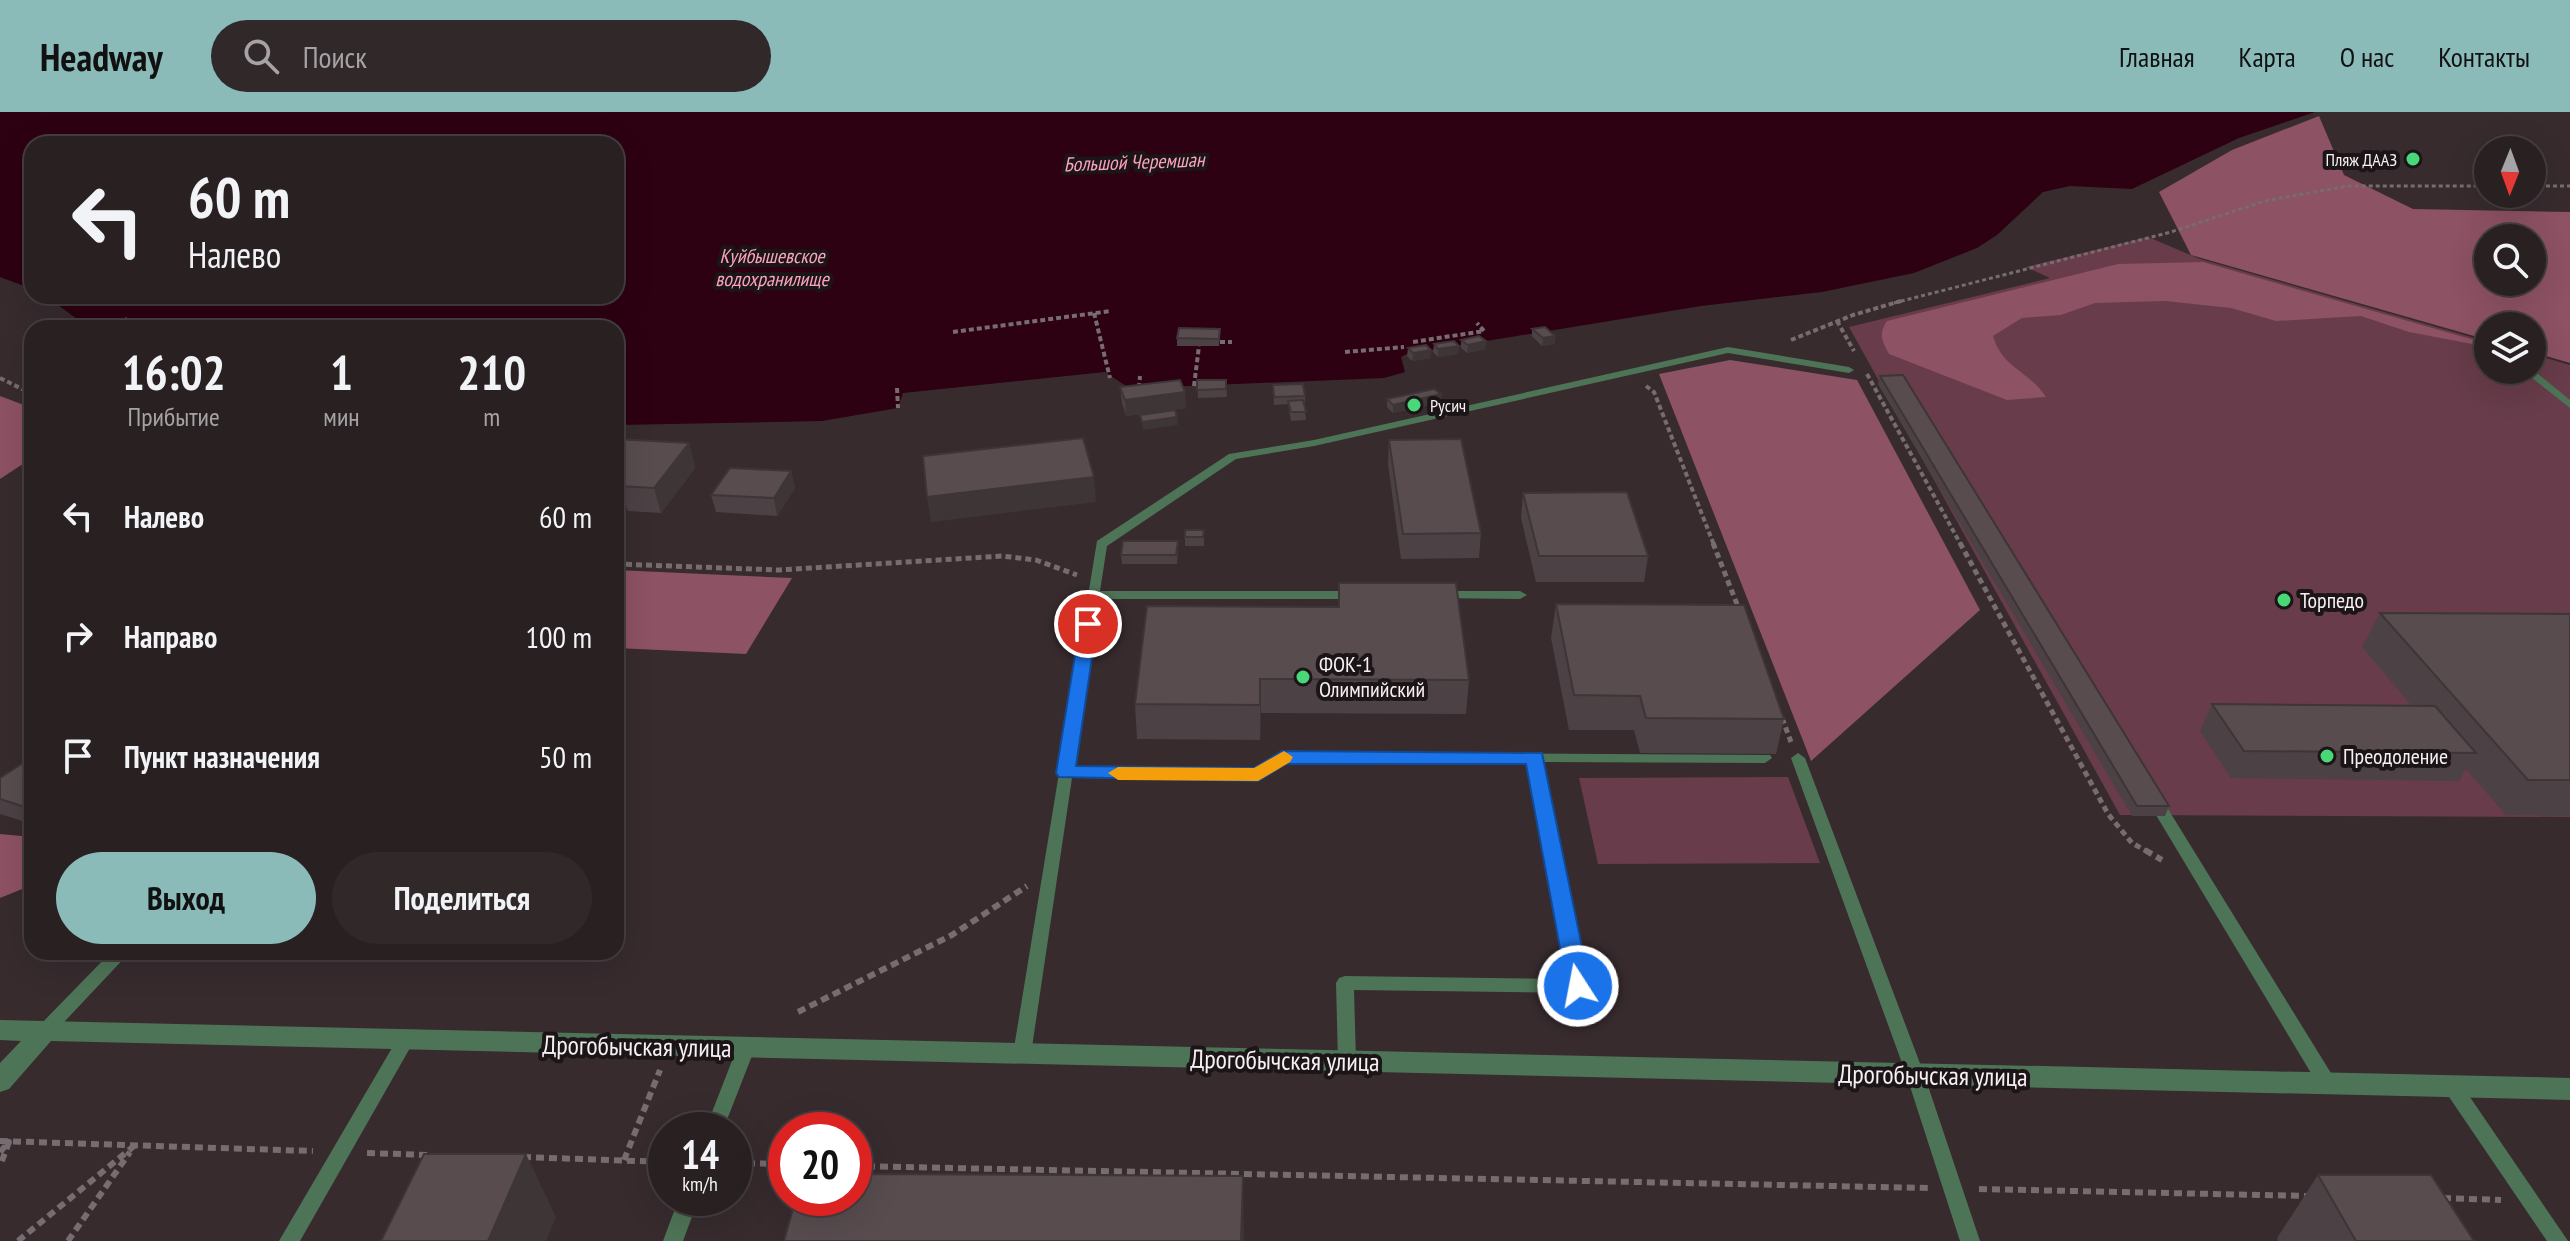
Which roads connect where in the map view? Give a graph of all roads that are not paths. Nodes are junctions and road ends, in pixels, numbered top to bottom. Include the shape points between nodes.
1 (1849, 370) dead end
2 (2544, 384) edge
3 (2570, 405) edge
4 (1094, 590) junction
5 (1377, 595) edge
6 (1425, 595) edge
7 (1520, 595) dead end
8 (1535, 758) junction
9 (1765, 758) dead end
10 (1798, 758) road end
11 (1066, 773) junction
12 (2149, 790) edge
13 (113, 960) edge
14 (0, 1030) edge
15 (44, 1032) junction
16 (405, 1041) junction
17 (746, 1048) junction
18 (1022, 1054) junction
19 (1347, 1061) junction
20 (1915, 1074) junction
21 (0, 1081) edge
22 (2327, 1083) junction
23 (2452, 1086) junction
24 (2570, 1089) edge
25 (721, 1112) edge
26 (682, 1216) edge
27 (289, 1241) edge
28 (673, 1241) edge
29 (1970, 1241) edge
30 (2558, 1241) edge

1 - 4 lane via 1728,350 1314,443 1233,456 1101,544
2 - 3 lane
4 - 5 lane
4 - 11 lane
6 - 7 lane
8 - 9 lane
8 - 11 lane via 1282,757 1258,775
8 - 19 lane via 1578,986 1345,983
10 - 20 lane
11 - 18 lane
12 - 22 lane
13 - 15 lane
14 - 15 street, Дрогобычская улица
15 - 16 street, Дрогобычская улица
15 - 21 street
16 - 17 street, Дрогобычская улица
16 - 27 lane
17 - 18 street, Дрогобычская улица
17 - 25 lane
18 - 19 street, Дрогобычская улица
19 - 20 street, Дрогобычская улица
20 - 22 street, Дрогобычская улица
20 - 29 lane
22 - 23 street, Дрогобычская улица
23 - 24 street, Дрогобычская улица
23 - 30 lane
26 - 28 lane

